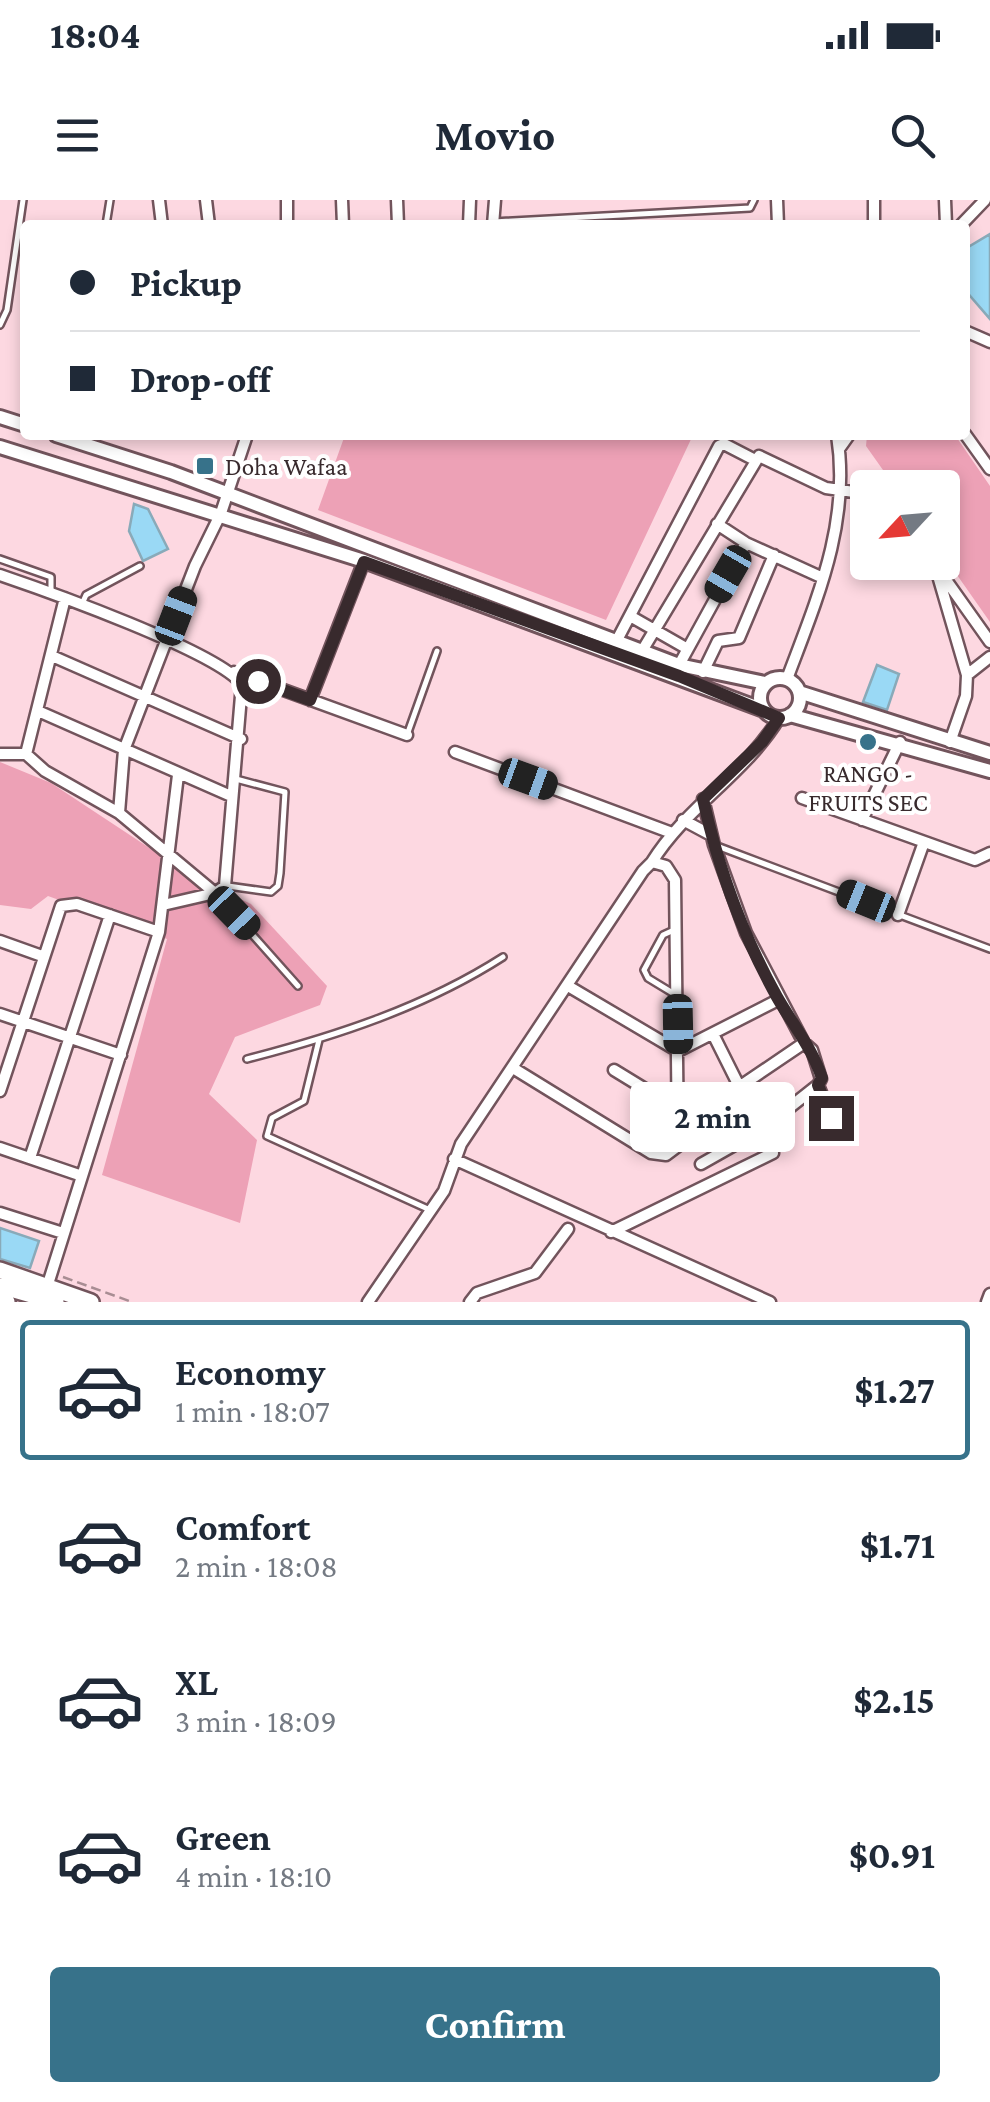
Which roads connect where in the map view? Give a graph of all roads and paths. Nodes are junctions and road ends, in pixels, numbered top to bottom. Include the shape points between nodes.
1 (23, 200) edge
2 (754, 200) edge
3 (985, 200) edge
4 (544, 220) edge
5 (966, 220) edge
6 (0, 325) edge
7 (70, 440) edge
8 (244, 440) edge
9 (838, 440) edge
10 (846, 440) edge
11 (969, 440) edge
12 (0, 447) edge
13 (839, 449) junction
14 (755, 460) junction
15 (990, 469) edge
16 (843, 492) junction
17 (850, 493) edge
18 (227, 494) junction
19 (220, 514) junction
20 (717, 524) junction
21 (746, 543) junction
22 (774, 555) junction
23 (0, 559) edge
24 (364, 562) junction
25 (140, 566) dead end
26 (0, 575) edge
27 (823, 578) junction
28 (939, 580) edge
29 (946, 580) edge
30 (51, 592) junction
31 (65, 598) junction
32 (82, 605) junction
33 (630, 616) junction
34 (654, 631) junction
35 (692, 636) junction
36 (166, 642) junction
37 (616, 642) junction
38 (990, 642) edge
39 (714, 646) junction
40 (686, 648) junction
41 (437, 651) dead end
42 (642, 651) junction
43 (52, 656) junction
44 (990, 656) edge
45 (679, 664) junction
46 (233, 672) junction
47 (703, 672) junction
48 (966, 675) junction
49 (787, 679) junction
50 (765, 684) junction
51 (799, 692) junction
52 (145, 698) junction
53 (310, 700) junction
54 (764, 710) junction
55 (38, 712) junction
56 (784, 716) junction
57 (406, 735) joint
58 (241, 739) junction
59 (900, 742) junction
60 (950, 742) junction
61 (124, 750) junction
62 (456, 752) dead end
63 (0, 754) edge
64 (26, 754) junction
65 (990, 754) edge
66 (990, 770) edge
67 (178, 774) junction
68 (234, 778) junction
69 (231, 796) junction
70 (802, 798) dead end
71 (703, 799) junction
72 (119, 813) junction
73 (683, 820) junction
74 (862, 820) junction
75 (672, 834) junction
76 (712, 840) junction
77 (924, 842) junction
78 (990, 853) edge
79 (170, 856) junction
80 (652, 862) junction
81 (220, 889) junction
82 (163, 905) junction
83 (898, 914) junction
84 (110, 915) junction
85 (677, 931) junction
86 (159, 932) junction
87 (0, 941) edge
88 (990, 949) edge
89 (42, 956) junction
90 (504, 957) dead end
91 (298, 986) dead end
92 (568, 986) junction
93 (678, 996) junction
94 (778, 1000) junction
95 (0, 1014) edge
96 (22, 1022) junction
97 (713, 1034) junction
98 (70, 1038) junction
99 (319, 1040) junction
100 (804, 1043) junction
101 (678, 1051) junction
102 (121, 1054) junction
103 (246, 1060) dead end
104 (512, 1068) junction
105 (614, 1070) dead end
106 (740, 1083) junction
107 (818, 1085) junction
108 (0, 1091) edge
109 (680, 1100) junction
110 (831, 1118) dead end
111 (692, 1120) dead end
112 (760, 1130) junction
113 (0, 1148) edge
114 (773, 1153) dead end
115 (30, 1158) junction
116 (454, 1159) junction
117 (701, 1164) dead end
118 (82, 1176) junction
119 (430, 1210) junction
120 (0, 1213) edge
121 (568, 1229) dead end
122 (612, 1232) junction
123 (64, 1234) junction
124 (0, 1270) edge
125 (50, 1278) junction
126 (0, 1286) edge
127 (990, 1294) edge
128 (473, 1298) edge
129 (56, 1302) edge
130 (91, 1302) edge
131 (132, 1302) edge
132 (368, 1302) edge
133 (488, 1302) edge
134 (770, 1302) edge
135 (987, 1302) edge

1 - 6 lane
2 - 4 lane via 750,208
3 - 5 street
7 - 18 street
8 - 18 street
9 - 13 street
10 - 13 street
11 - 15 street
12 - 19 street
13 - 16 street
14 - 16 street via 764,454
14 - 20 street
14 - 33 street via 719,446
16 - 17 street
16 - 27 street
18 - 19 street
18 - 37 street
19 - 24 street
19 - 36 street
20 - 21 street
20 - 34 street
21 - 22 street
21 - 35 street
22 - 27 street
22 - 39 street via 739,638
23 - 30 lane via 51,576
24 - 53 street
24 - 54 street
25 - 32 lane via 86,596
26 - 30 street
27 - 49 street
28 - 48 street
29 - 38 street
30 - 31 street
31 - 32 street
31 - 43 street
32 - 36 street
33 - 34 street
33 - 37 street
34 - 40 street
34 - 42 street
35 - 39 street
35 - 40 street
36 - 46 street
36 - 52 street
37 - 42 street
39 - 47 street
40 - 45 street
41 - 57 lane
42 - 45 street
43 - 52 street
43 - 55 street
44 - 48 street
45 - 47 street
46 - 53 street
46 - 58 street via 244,690
47 - 50 street
48 - 60 street
49 - 50 street
49 - 51 street
50 - 54 street
51 - 56 street via 797,708
51 - 60 street
52 - 58 street
52 - 61 street
53 - 57 street
54 - 56 street
55 - 61 street
55 - 64 street
56 - 59 street
56 - 71 street
58 - 68 street
59 - 66 street
59 - 74 street
60 - 65 street
61 - 67 street
61 - 72 street
62 - 75 street
63 - 64 street
64 - 72 street
67 - 69 street
67 - 79 street
68 - 69 street
68 - 81 lane via 285,792 280,873 271,892
69 - 81 street
70 - 74 street
71 - 73 street
71 - 76 street
72 - 79 street
73 - 75 street
73 - 76 street
74 - 77 street
75 - 80 street
76 - 83 lane
76 - 94 street
77 - 78 street via 974,860
77 - 83 street
79 - 81 street
79 - 82 street
80 - 85 street via 674,876
80 - 92 street
81 - 82 street
81 - 91 lane
82 - 86 street
83 - 88 lane
84 - 86 street
84 - 89 street via 64,904
84 - 98 street
85 - 93 street
85 - 93 lane via 663,934 644,970
86 - 102 street
87 - 89 street
89 - 96 street
90 - 99 lane via 410,1006
92 - 101 street
92 - 104 street
93 - 101 street
94 - 97 street
94 - 100 street
95 - 96 street
96 - 98 street
96 - 108 street
97 - 101 street
97 - 106 street
98 - 102 street
98 - 115 street
99 - 103 lane
99 - 119 lane via 304,1101 272,1118 267,1136
100 - 106 street
100 - 107 street via 822,1078
101 - 109 street
102 - 118 street
104 - 109 street via 656,1155 680,1141
104 - 116 street
105 - 109 street via 663,1100
106 - 111 street
106 - 112 street
107 - 110 street
107 - 112 street
112 - 117 street
113 - 115 street
114 - 122 street
115 - 118 street
116 - 119 street
116 - 122 street
118 - 123 street
119 - 132 street
120 - 123 street
121 - 128 street via 535,1273
122 - 134 street
123 - 125 street
124 - 125 main road
125 - 130 main road
125 - 131 path
126 - 129 main road
127 - 135 street
128 - 133 street

